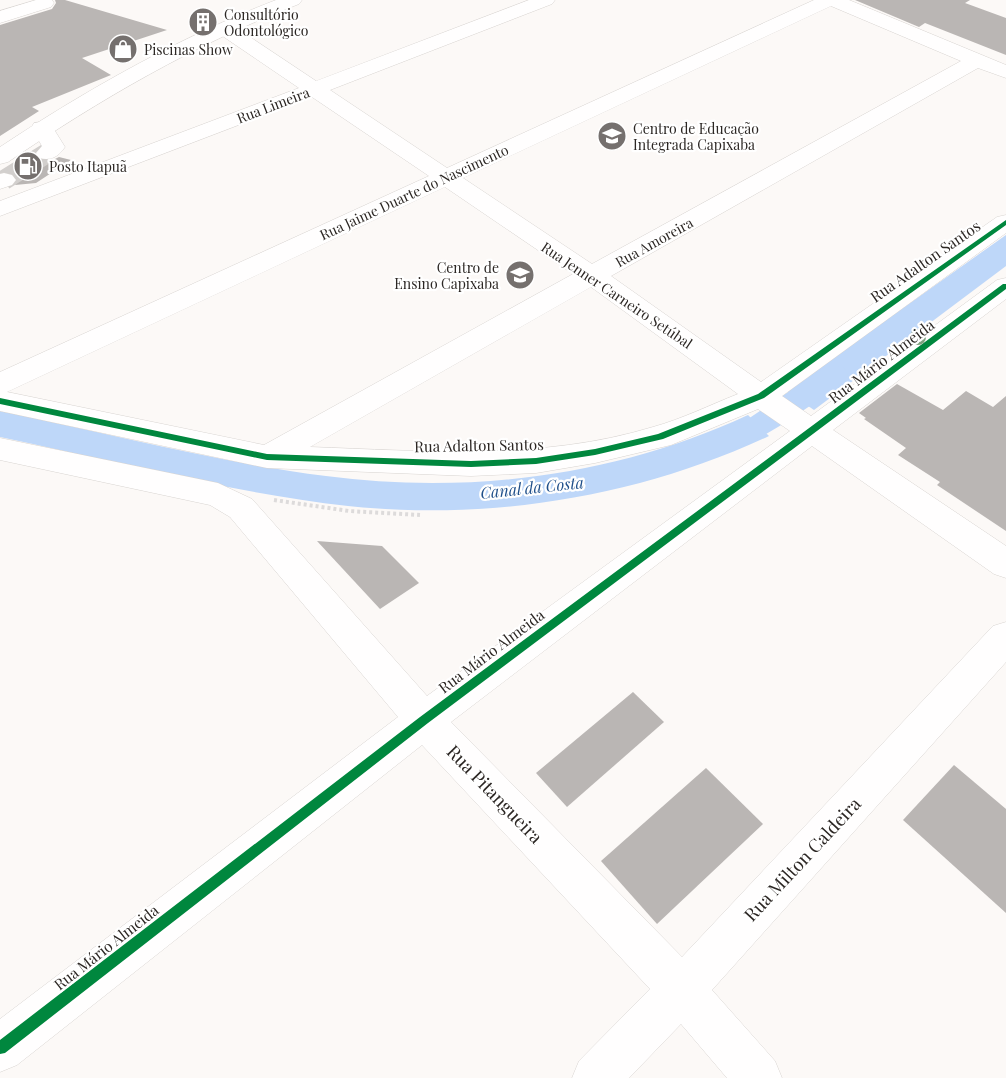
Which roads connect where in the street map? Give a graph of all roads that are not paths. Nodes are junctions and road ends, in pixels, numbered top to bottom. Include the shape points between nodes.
1 (293, 0) edge
2 (546, 0) edge
3 (831, 0) edge
4 (45, 3) dead end
5 (0, 17) edge
6 (225, 29) junction
7 (977, 60) junction
8 (1006, 72) edge
9 (314, 89) junction
10 (42, 128) junction
11 (47, 153) dead end
12 (0, 157) edge
13 (445, 177) junction
14 (0, 208) edge
15 (1006, 222) edge
16 (593, 276) junction
17 (1006, 286) edge
18 (0, 384) edge
19 (765, 398) junction
20 (0, 401) edge
21 (806, 427) junction
22 (0, 449) edge
23 (267, 457) junction
24 (1006, 564) edge
25 (1006, 637) edge
26 (424, 720) junction
27 (682, 990) junction
28 (0, 1048) edge
29 (596, 1078) edge
30 (758, 1078) edge

1 - 6 street
2 - 9 street, Rua Limeira
3 - 7 street
3 - 13 street, Rua Jaime Duarte do Nascimento
4 - 5 street
6 - 9 street, Rua Jenner Carneiro Setúbal
6 - 10 street via 109,88
7 - 8 street
7 - 16 street, Rua Amoreira
9 - 13 street, Rua Jenner Carneiro Setúbal
9 - 14 street, Rua Limeira
10 - 11 street via 54,147
10 - 12 street
13 - 16 street, Rua Jenner Carneiro Setúbal
13 - 18 street, Rua Jaime Duarte do Nascimento
15 - 19 street, Rua Adalton Santos
16 - 19 street, Rua Jenner Carneiro Setúbal
16 - 23 street, Rua Amoreira
17 - 21 street, Rua Mário Almeida
19 - 21 street, Rua Jenner Carneiro Setúbal
19 - 23 street, Rua Adalton Santos via 660,436 536,462 471,464
20 - 23 street, Rua Adalton Santos
21 - 24 street, Rua Jenner Carneiro Setúbal
21 - 26 street, Rua Mário Almeida
22 - 26 street, Rua Pitangueira via 255,502
25 - 27 street, Rua Milton Caldeira
26 - 27 street, Rua Pitangueira
26 - 28 street, Rua Mário Almeida
27 - 29 street, Rua Milton Caldeira
27 - 30 street, Rua Pitangueira

